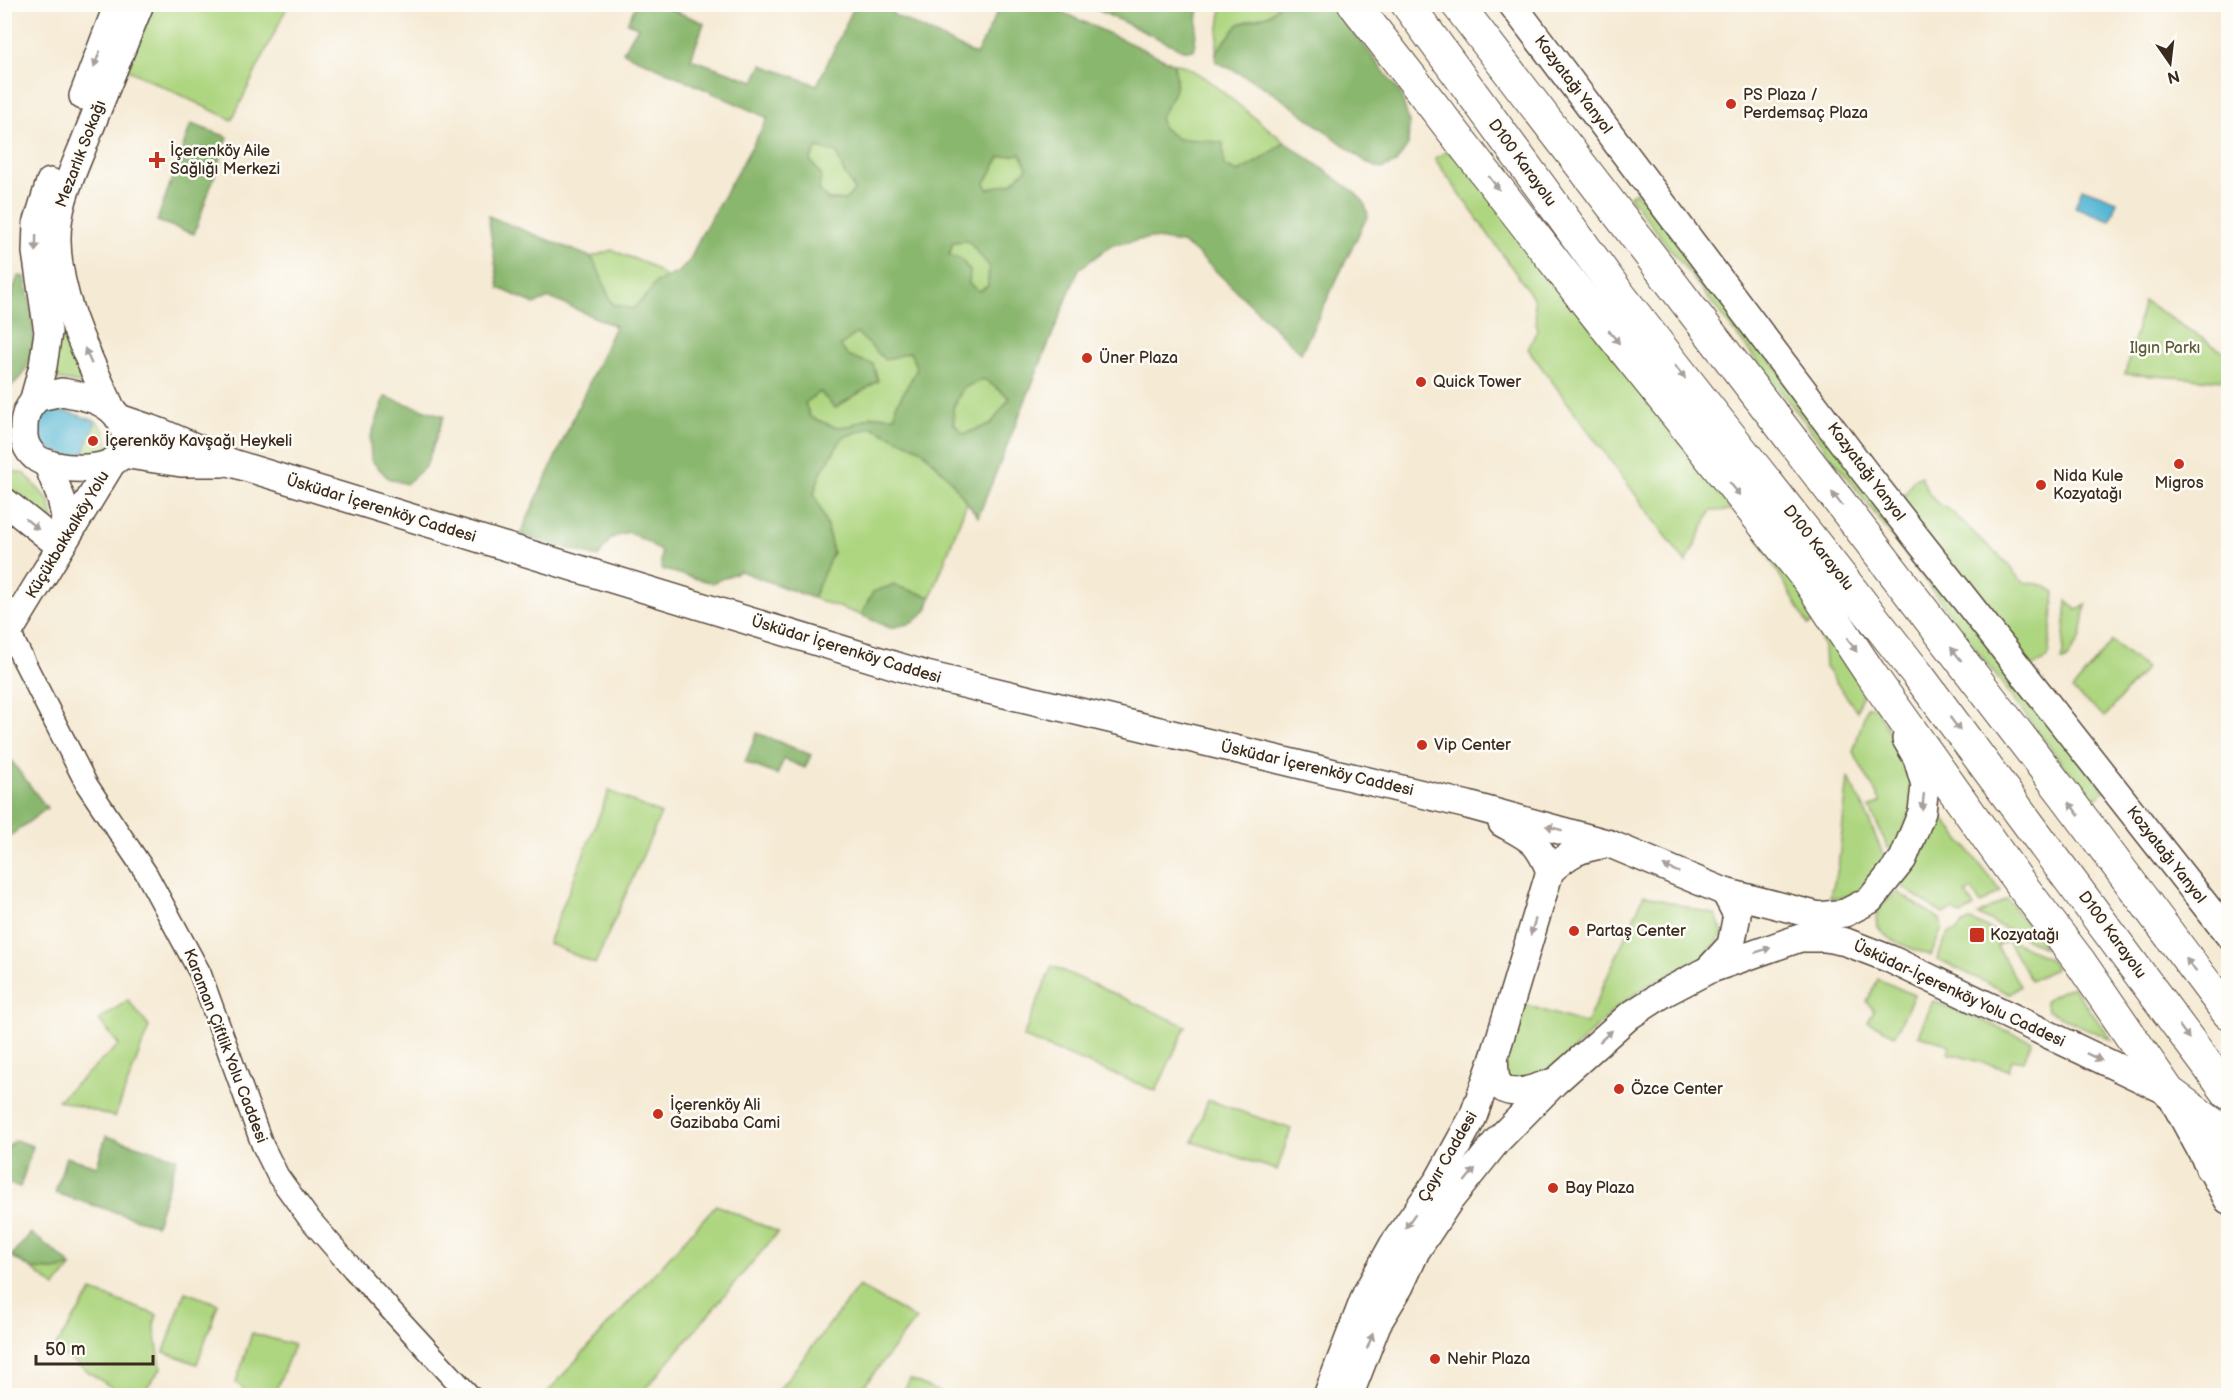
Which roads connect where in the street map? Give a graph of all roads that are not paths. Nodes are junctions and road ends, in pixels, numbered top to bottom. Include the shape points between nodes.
1 (118, 4) edge
2 (140, 4) edge
3 (1354, 4) edge
4 (1379, 4) edge
5 (1407, 4) edge
6 (1457, 4) edge
7 (1512, 4) edge
8 (1618, 293) junction
9 (22, 407) edge
10 (115, 414) junction
11 (4, 454) edge
12 (117, 458) junction
13 (43, 461) junction
14 (232, 463) junction
15 (4, 501) edge
16 (60, 546) junction
17 (7, 636) edge
18 (1870, 673) junction
19 (1468, 805) junction
20 (1610, 844) junction
21 (1550, 871) junction
22 (1725, 892) junction
23 (1870, 900) junction
24 (2229, 934) edge
25 (1890, 959) junction
26 (1708, 970) junction
27 (2228, 1012) edge
28 (1494, 1058) junction
29 (1555, 1082) junction
30 (2169, 1092) junction
31 (2229, 1093) edge
32 (2229, 1135) edge
33 (2220, 1155) edge
34 (2229, 1200) edge
35 (470, 1395) edge
36 (1327, 1395) edge
37 (1349, 1395) edge

1 -> 9 main road, Mezarlık Sokağı via 37,224 36,252 48,332 43,366
10 -> 2 main road, Mezarlık Sokağı via 79,336 65,293 57,217
3 -> 18 highway via 1809,581
4 - 8 highway via 1524,187
5 - 8 highway, D100 Karayolu
27 -> 6 highway
7 - 24 main road, Kozyatağı Yanyol via 1864,471
8 -> 31 highway, D100 Karayolu via 1918,675
9 - 10 main road via 39,396 62,392 90,398
9 - 13 main road via 23,439 27,448
10 - 12 main road via 125,440
10 - 14 main road
11 - 13 main road
12 - 13 main road via 90,468 60,467
12 - 14 main road
12 - 16 main road, Küçükbakkalköy Yolu
13 - 16 main road via 61,498 65,517
14 - 19 main road, Üsküdar İçerenköy Caddesi via 926,675
15 -> 16 main road
16 - 17 main road, Küçükbakkalköy Yolu
17 - 35 street, Karaman Çiftlik Yolu Caddesi via 87,785 146,873 200,973 262,1144 278,1176 353,1269
18 -> 23 main road via 1917,758 1925,785 1922,812 1903,859
18 - 30 highway via 2080,962
20 -> 19 main road, Üsküdar İçerenköy Caddesi
19 - 21 main road, Üsküdar İçerenköy Caddesi via 1528,838 1540,849
20 - 21 main road via 1567,855
22 -> 20 main road, Üsküdar İçerenköy Caddesi
21 -> 28 main road, Çayır Caddesi
22 - 23 main road, Üsküdar İçerenköy Caddesi via 1818,916 1845,913
22 - 26 main road via 1737,915 1731,945
23 - 25 main road via 1864,920 1867,938
26 -> 25 main road, Üsküdar-İçerenköy Yolu Caddesi via 1800,938 1846,942
25 -> 30 main road, Üsküdar-İçerenköy Yolu Caddesi
29 -> 26 main road, Çayır Caddesi via 1629,1016
28 - 29 main road via 1496,1081 1504,1089 1516,1093
28 -> 36 main road, Çayır Caddesi via 1473,1117 1366,1294
37 -> 29 main road, Çayır Caddesi via 1377,1324 1416,1251 1449,1201 1497,1141
30 - 32 highway
30 - 33 main road
33 - 34 main road

